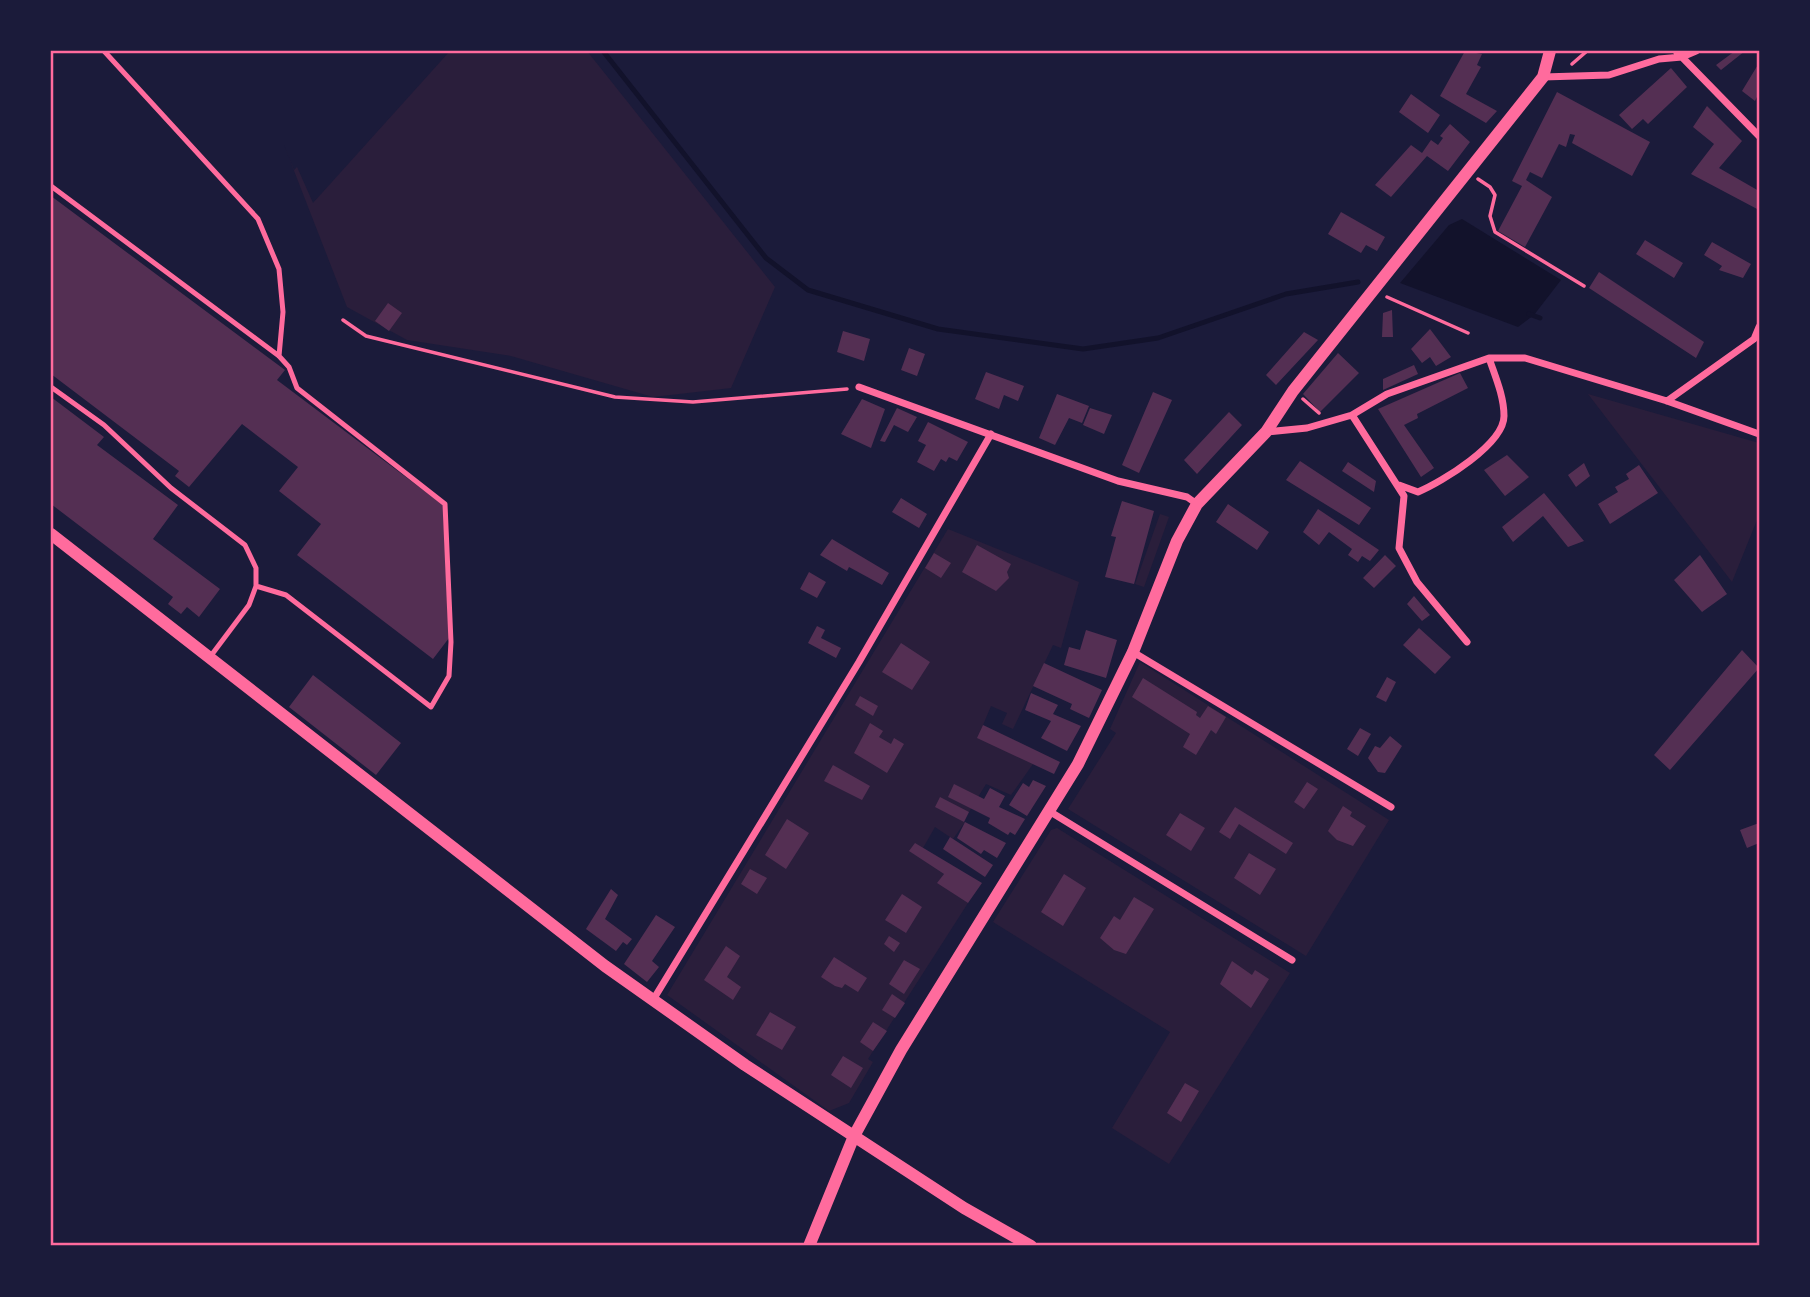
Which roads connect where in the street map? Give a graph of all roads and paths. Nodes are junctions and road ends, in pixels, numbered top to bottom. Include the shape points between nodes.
1 (104, 51) edge
2 (1550, 51) edge
3 (1587, 51) edge
4 (1696, 51) edge
5 (1679, 54) edge
6 (1561, 76) junction
7 (1543, 77) junction
8 (1759, 136) edge
9 (1484, 169) dead end
10 (51, 186) edge
11 (1584, 286) dead end
12 (1373, 290) junction
13 (343, 320) dead end
14 (1759, 327) edge
15 (1468, 333) dead end
16 (279, 356) junction
17 (1489, 358) junction
18 (51, 387) edge
19 (859, 387) joint
20 (1293, 391) junction
21 (1667, 401) junction
22 (1352, 415) junction
23 (1329, 422) junction
24 (1266, 432) junction
25 (1759, 433) edge
26 (991, 434) junction
27 (1399, 485) junction
28 (1197, 504) junction
29 (51, 534) edge
30 (256, 586) junction
31 (1466, 642) dead end
32 (1133, 652) junction
33 (210, 657) junction
34 (1391, 807) dead end
35 (1049, 811) junction
36 (1292, 960) dead end
37 (653, 1000) junction
38 (854, 1136) junction
39 (809, 1246) edge
40 (1031, 1246) edge

1 - 16 lane via 258,219 279,269 283,312
2 - 7 street
3 - 6 path
4 - 5 street
5 - 6 street via 1609,75
5 - 8 street
6 - 7 street
7 - 12 street
9 - 11 path via 1477,178 1495,195 1490,216 1495,232
10 - 16 lane
12 - 15 path
12 - 20 street
13 - 19 path via 366,336 615,397 693,402
14 - 21 street via 1754,339
16 - 30 lane via 298,388 445,504 449,676 431,707 286,595
17 - 21 street via 1525,358
17 - 22 street via 1387,394
17 - 27 street via 1504,416 1501,431 1489,446 1430,487 1418,492
18 - 30 lane via 104,425 171,488 245,545 256,568
19 - 26 street
20 - 23 path
20 - 24 street
21 - 25 street
22 - 23 street
22 - 27 street
23 - 24 street
24 - 28 street
26 - 28 street via 1118,481 1187,497
26 - 37 street via 859,662
27 - 31 street via 1404,496 1399,548 1417,582
28 - 32 street via 1177,541
29 - 33 street
30 - 33 lane via 249,605
32 - 34 street
32 - 35 street via 1078,764
33 - 37 street
35 - 36 street
35 - 38 street via 901,1050
37 - 38 street
38 - 39 street
38 - 40 street

